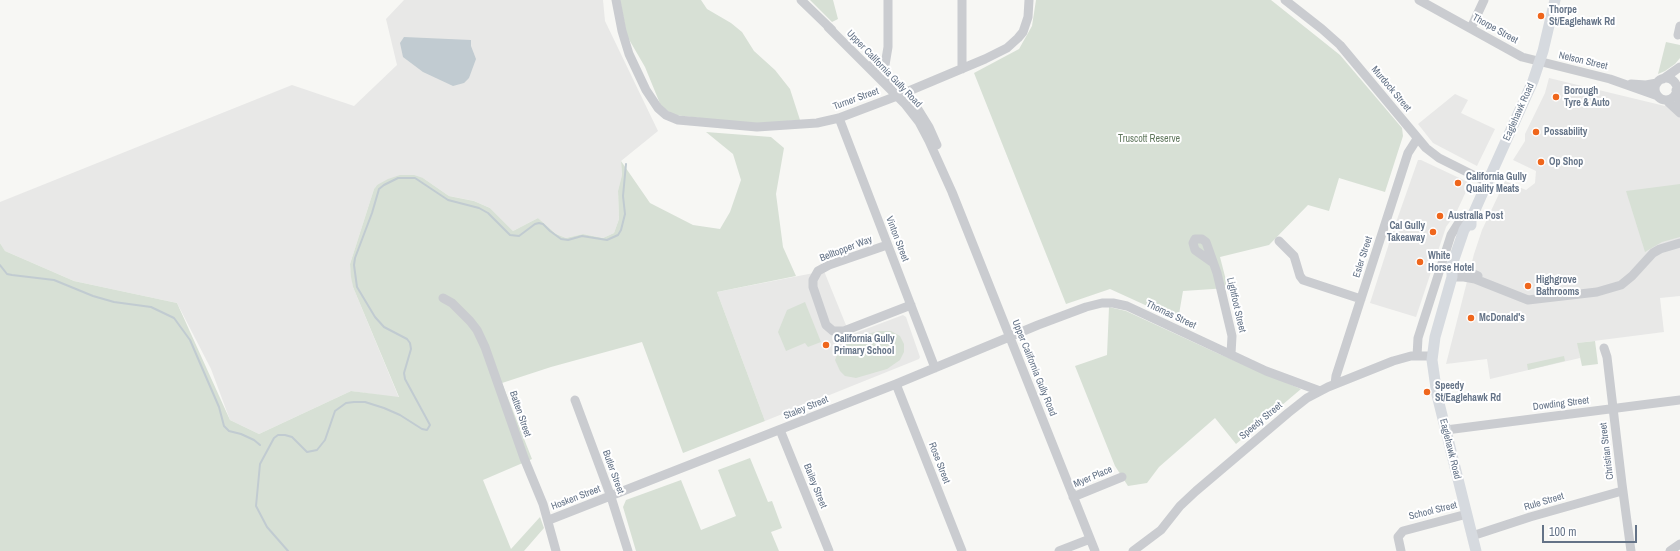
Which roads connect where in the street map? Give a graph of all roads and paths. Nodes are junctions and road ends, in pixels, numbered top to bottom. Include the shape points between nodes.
1 (616, 0) edge
2 (801, 0) edge
3 (888, 0) edge
4 (962, 0) edge
5 (1029, 0) edge
6 (1285, 0) edge
7 (1420, 0) edge
8 (1484, 0) edge
9 (1555, 0) edge
10 (1471, 28) junction
11 (1540, 62) junction
12 (1680, 67) edge
13 (962, 69) junction
14 (880, 75) junction
15 (1680, 75) edge
16 (1660, 81) junction
17 (1622, 83) junction
18 (1676, 88) junction
19 (901, 94) junction
20 (1662, 98) junction
21 (1680, 103) edge
22 (1680, 113) edge
23 (839, 118) junction
24 (1417, 139) junction
25 (1487, 182) junction
26 (1471, 220) junction
27 (1279, 241) dead end
28 (1680, 243) edge
29 (887, 245) junction
30 (1212, 262) dead end
31 (1454, 271) junction
32 (443, 298) dead end
33 (1361, 299) junction
34 (911, 305) junction
35 (1010, 337) junction
36 (1604, 348) dead end
37 (1231, 354) junction
38 (1417, 356) junction
39 (1432, 356) junction
40 (935, 368) junction
41 (896, 384) junction
42 (1335, 384) junction
43 (1320, 391) junction
44 (575, 400) dead end
45 (1680, 400) edge
46 (1613, 409) junction
47 (780, 430) junction
48 (1446, 430) junction
49 (1122, 476) dead end
50 (1622, 491) junction
51 (611, 497) junction
52 (1073, 497) junction
53 (1467, 514) junction
54 (549, 520) junction
55 (1472, 536) junction
56 (1090, 539) junction
57 (1680, 544) edge
58 (556, 551) edge
59 (628, 551) edge
60 (829, 551) edge
61 (962, 551) edge
62 (1059, 551) edge
63 (1095, 551) edge
64 (1133, 551) edge
65 (1401, 551) edge
66 (1476, 551) edge
67 (1631, 551) edge
68 (1670, 551) edge

1 - 23 street, Turner Street via 625,43 637,74 654,104 671,118 757,127 817,123
2 - 14 street, Upper California Gully Road
3 - 14 street via 888,47 885,65
4 - 13 street
5 - 13 street, Turner Street via 1026,25 1014,44
6 - 24 street, Murdock Street via 1340,45
7 - 10 street, Thorpe Street
8 - 10 street
9 - 11 main road, Eaglehawk Road
10 - 11 street, Thorpe Street via 1522,57
11 - 17 street, Nelson Street
11 - 25 main road, Eaglehawk Road via 1525,102
12 - 16 street
13 - 19 street, Turner Street
14 - 19 street, Upper California Gully Road
15 - 18 street
16 - 17 street, Nelson Street via 1646,85
16 - 18 street via 1672,81
16 - 20 street via 1655,90
17 - 20 street, Nelson Street
18 - 20 street via 1674,96
18 - 21 street
19 - 23 street, Turner Street
19 - 35 street, Upper California Gully Road via 919,110 933,134 952,192
20 - 22 street
23 - 29 street, Vinton Street
24 - 25 street, Murdock Street via 1434,155
24 - 33 street, Esler Street via 1408,153
25 - 26 main road, Eaglehawk Road
26 - 31 main road, Eaglehawk Road via 1469,235
26 - 38 street via 1458,224 1451,235 1418,338
27 - 33 street via 1294,256 1303,280
28 - 31 street via 1656,251 1625,282 1616,287 1530,300 1470,272
29 - 34 street, Vinton Street
29 - 34 street, Belltopper Way via 818,271 813,280 813,287 826,325 833,331 840,332
30 - 37 street, Lightfoot Street via 1231,329
31 - 39 main road, Eaglehawk Road
32 - 54 street, Batten Street via 452,302 477,330
33 - 42 street, Esler Street
34 - 40 street, Vinton Street
35 - 37 street, Thomas Street via 1086,307 1113,303 1127,306
35 - 40 street, Staley Street
35 - 52 street, Upper California Gully Road
36 - 46 street, Christian Street
37 - 43 street, Thomas Street
38 - 39 street, Speedy Street
38 - 42 street, Speedy Street via 1393,361
39 - 48 main road, Eaglehawk Road via 1434,384
40 - 41 street, Staley Street
41 - 47 street, Staley Street
41 - 61 street, Rose Street
42 - 43 street, Speedy Street
43 - 64 street, Speedy Street via 1300,403 1237,456 1186,500 1161,530
44 - 51 street, Butler Street
45 - 46 street, Dowding Street
46 - 48 street, Dowding Street
46 - 50 street, Christian Street
47 - 51 street, Staley Street
47 - 60 street, Bailey Street
48 - 53 main road, Eaglehawk Road
49 - 52 street, Myer Place
50 - 55 street, Rule Street
50 - 67 street, Christian Street
51 - 54 street, Hosken Street
51 - 59 street, Butler Street
52 - 56 street, Upper California Gully Road
53 - 55 main road, Eaglehawk Road
53 - 65 street, School Street via 1403,531 1398,537
54 - 58 street, Batten Street
55 - 66 main road, Eaglehawk Road
56 - 62 street
56 - 63 street, Upper California Gully Road
57 - 68 street

